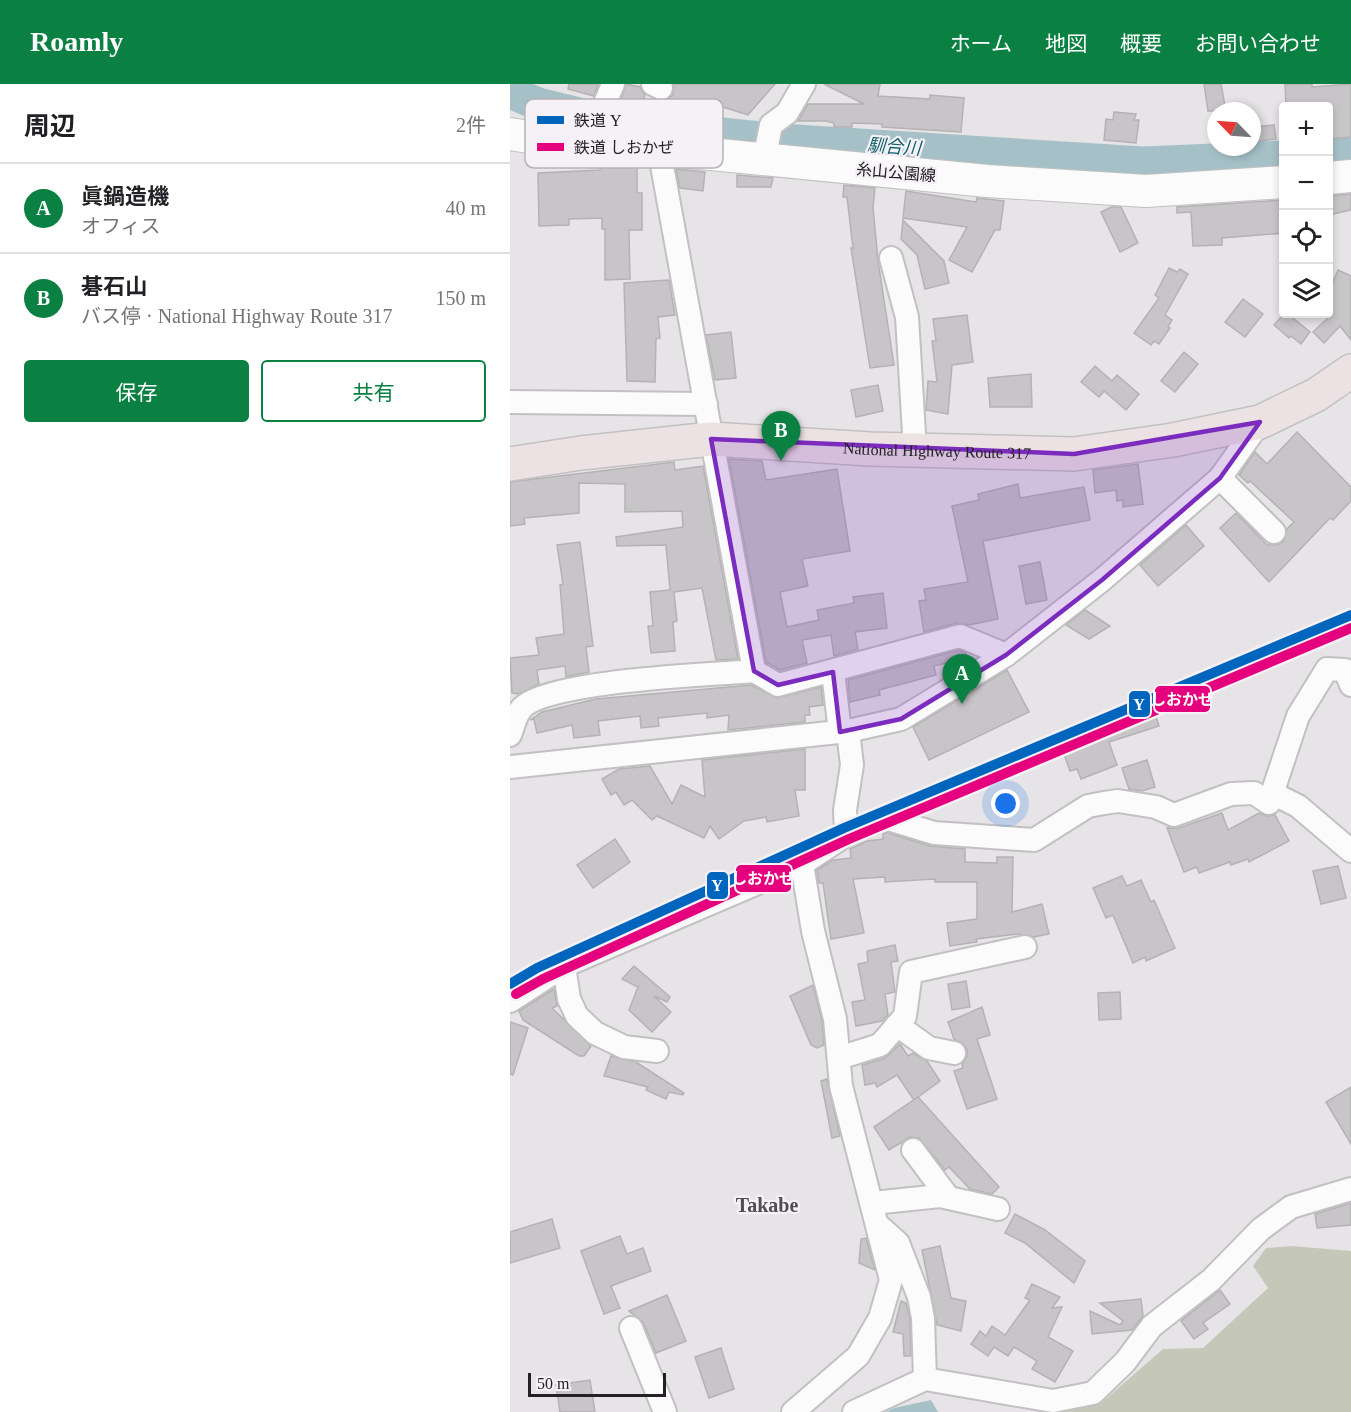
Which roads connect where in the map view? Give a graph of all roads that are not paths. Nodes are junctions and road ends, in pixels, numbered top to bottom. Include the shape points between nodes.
1 (613, 84) edge
2 (804, 84) edge
3 (604, 99) edge
4 (723, 156) edge
5 (764, 160) junction
6 (663, 168) edge
7 (1351, 176) edge
8 (1333, 178) edge
9 (1279, 182) edge
10 (891, 258) dead end
11 (1351, 371) edge
12 (510, 402) edge
13 (706, 404) junction
14 (1260, 422) junction
15 (711, 439) junction
16 (915, 450) junction
17 (510, 464) edge
18 (1220, 478) junction
19 (1274, 532) dead end
20 (1006, 656) junction
21 (754, 671) junction
22 (834, 672) junction
23 (1351, 685) edge
24 (844, 731) junction
25 (510, 735) edge
26 (510, 767) edge
27 (1274, 794) junction
28 (846, 835) junction
29 (1351, 850) edge
30 (802, 864) junction
31 (1025, 947) dead end
32 (564, 966) junction
33 (510, 1001) edge
34 (897, 1025) junction
35 (657, 1051) dead end
36 (954, 1053) dead end
37 (838, 1058) junction
38 (913, 1150) dead end
39 (1351, 1189) edge
40 (948, 1197) junction
41 (873, 1203) junction
42 (998, 1209) dead end
43 (879, 1226) junction
44 (631, 1328) dead end
45 (926, 1379) junction
46 (665, 1412) edge
47 (793, 1412) edge
48 (854, 1412) edge

1 - 3 street
2 - 5 street via 787,113 771,125
4 - 5 main road, 糸山公園線
5 - 9 main road, 糸山公園線 via 1146,191
6 - 13 street
7 - 8 main road
10 - 16 street via 907,317
11 - 14 highway, National Highway Route 317 via 1316,395
12 - 13 street
13 - 15 street
14 - 16 highway, National Highway Route 317 via 1074,454
14 - 18 street
15 - 16 highway, National Highway Route 317
15 - 17 highway, National Highway Route 317
15 - 21 street
18 - 19 street
18 - 20 street
20 - 22 street via 960,636
20 - 24 street via 901,719
21 - 22 street via 778,686
21 - 25 street via 633,681 539,697 520,709
22 - 24 street
23 - 27 street via 1345,670 1327,669 1298,716
24 - 26 street
24 - 28 street via 852,765 845,810
27 - 28 street via 1269,802 1254,793 1231,794 1174,815 1156,807 1118,801 1088,806 1035,840 934,833 885,818
27 - 29 street via 1298,806
28 - 30 street
30 - 32 street
30 - 37 street via 813,931 835,1019
31 - 34 street via 911,972 905,1016
32 - 33 street
32 - 35 street via 569,999 577,1016 595,1033 624,1047
34 - 36 street via 928,1048
34 - 37 street via 880,1045
37 - 41 street via 841,1086
38 - 40 street
39 - 45 street via 1291,1207 1261,1229 1211,1280 1152,1326 1125,1362 1093,1393 1053,1401
40 - 41 street
40 - 42 street
41 - 43 street
43 - 45 street via 898,1243 920,1298
43 - 47 street via 891,1280 880,1318 858,1356
44 - 46 street
45 - 48 street

